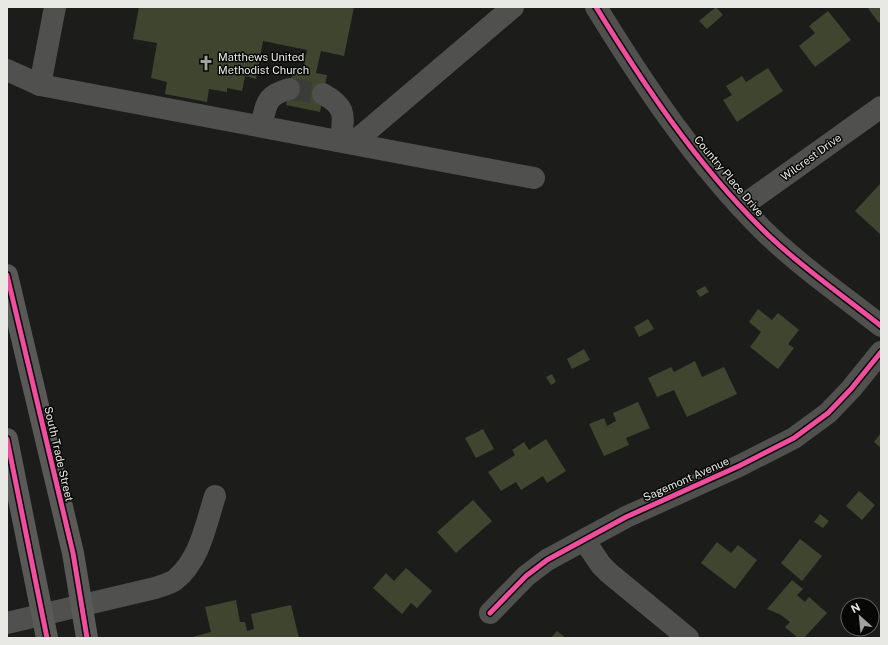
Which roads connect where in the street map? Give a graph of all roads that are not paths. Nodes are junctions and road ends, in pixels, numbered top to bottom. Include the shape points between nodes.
1 (55, 7) edge
2 (513, 7) edge
3 (596, 7) edge
4 (7, 70) edge
5 (40, 85) junction
6 (7, 88) edge
7 (289, 89) tunnel mouth
8 (323, 94) tunnel mouth
9 (881, 107) edge
10 (260, 126) junction
11 (347, 142) junction
12 (534, 178) dead end
13 (741, 207) junction
14 (7, 275) edge
15 (881, 326) edge
16 (881, 352) edge
17 (7, 439) edge
18 (215, 496) dead end
19 (584, 540) junction
20 (82, 606) junction
21 (490, 613) dead end
22 (42, 615) junction
23 (7, 623) edge
24 (47, 638) edge
25 (87, 638) edge
26 (688, 638) edge

1 - 5 street
2 - 11 street
3 - 13 street, Country Place Drive via 632,66 690,147
4 - 5 street
5 - 6 street
5 - 10 street
7 - 10 street via 276,93 268,100
8 - 11 street via 337,102 343,114
9 - 13 street, Wilcrest Drive
10 - 11 street
11 - 12 street
13 - 15 street, Country Place Drive via 780,246
14 - 20 main road, South Trade Street via 73,553
16 - 19 street, Sagemont Avenue via 842,399 794,438 626,517
17 - 22 main road
18 - 20 street via 200,544 186,568 174,580 155,588
19 - 21 street, Sagemont Avenue via 526,576
19 - 26 street via 609,573
20 - 22 street
20 - 25 main road, South Trade Street
22 - 23 street
22 - 24 main road

